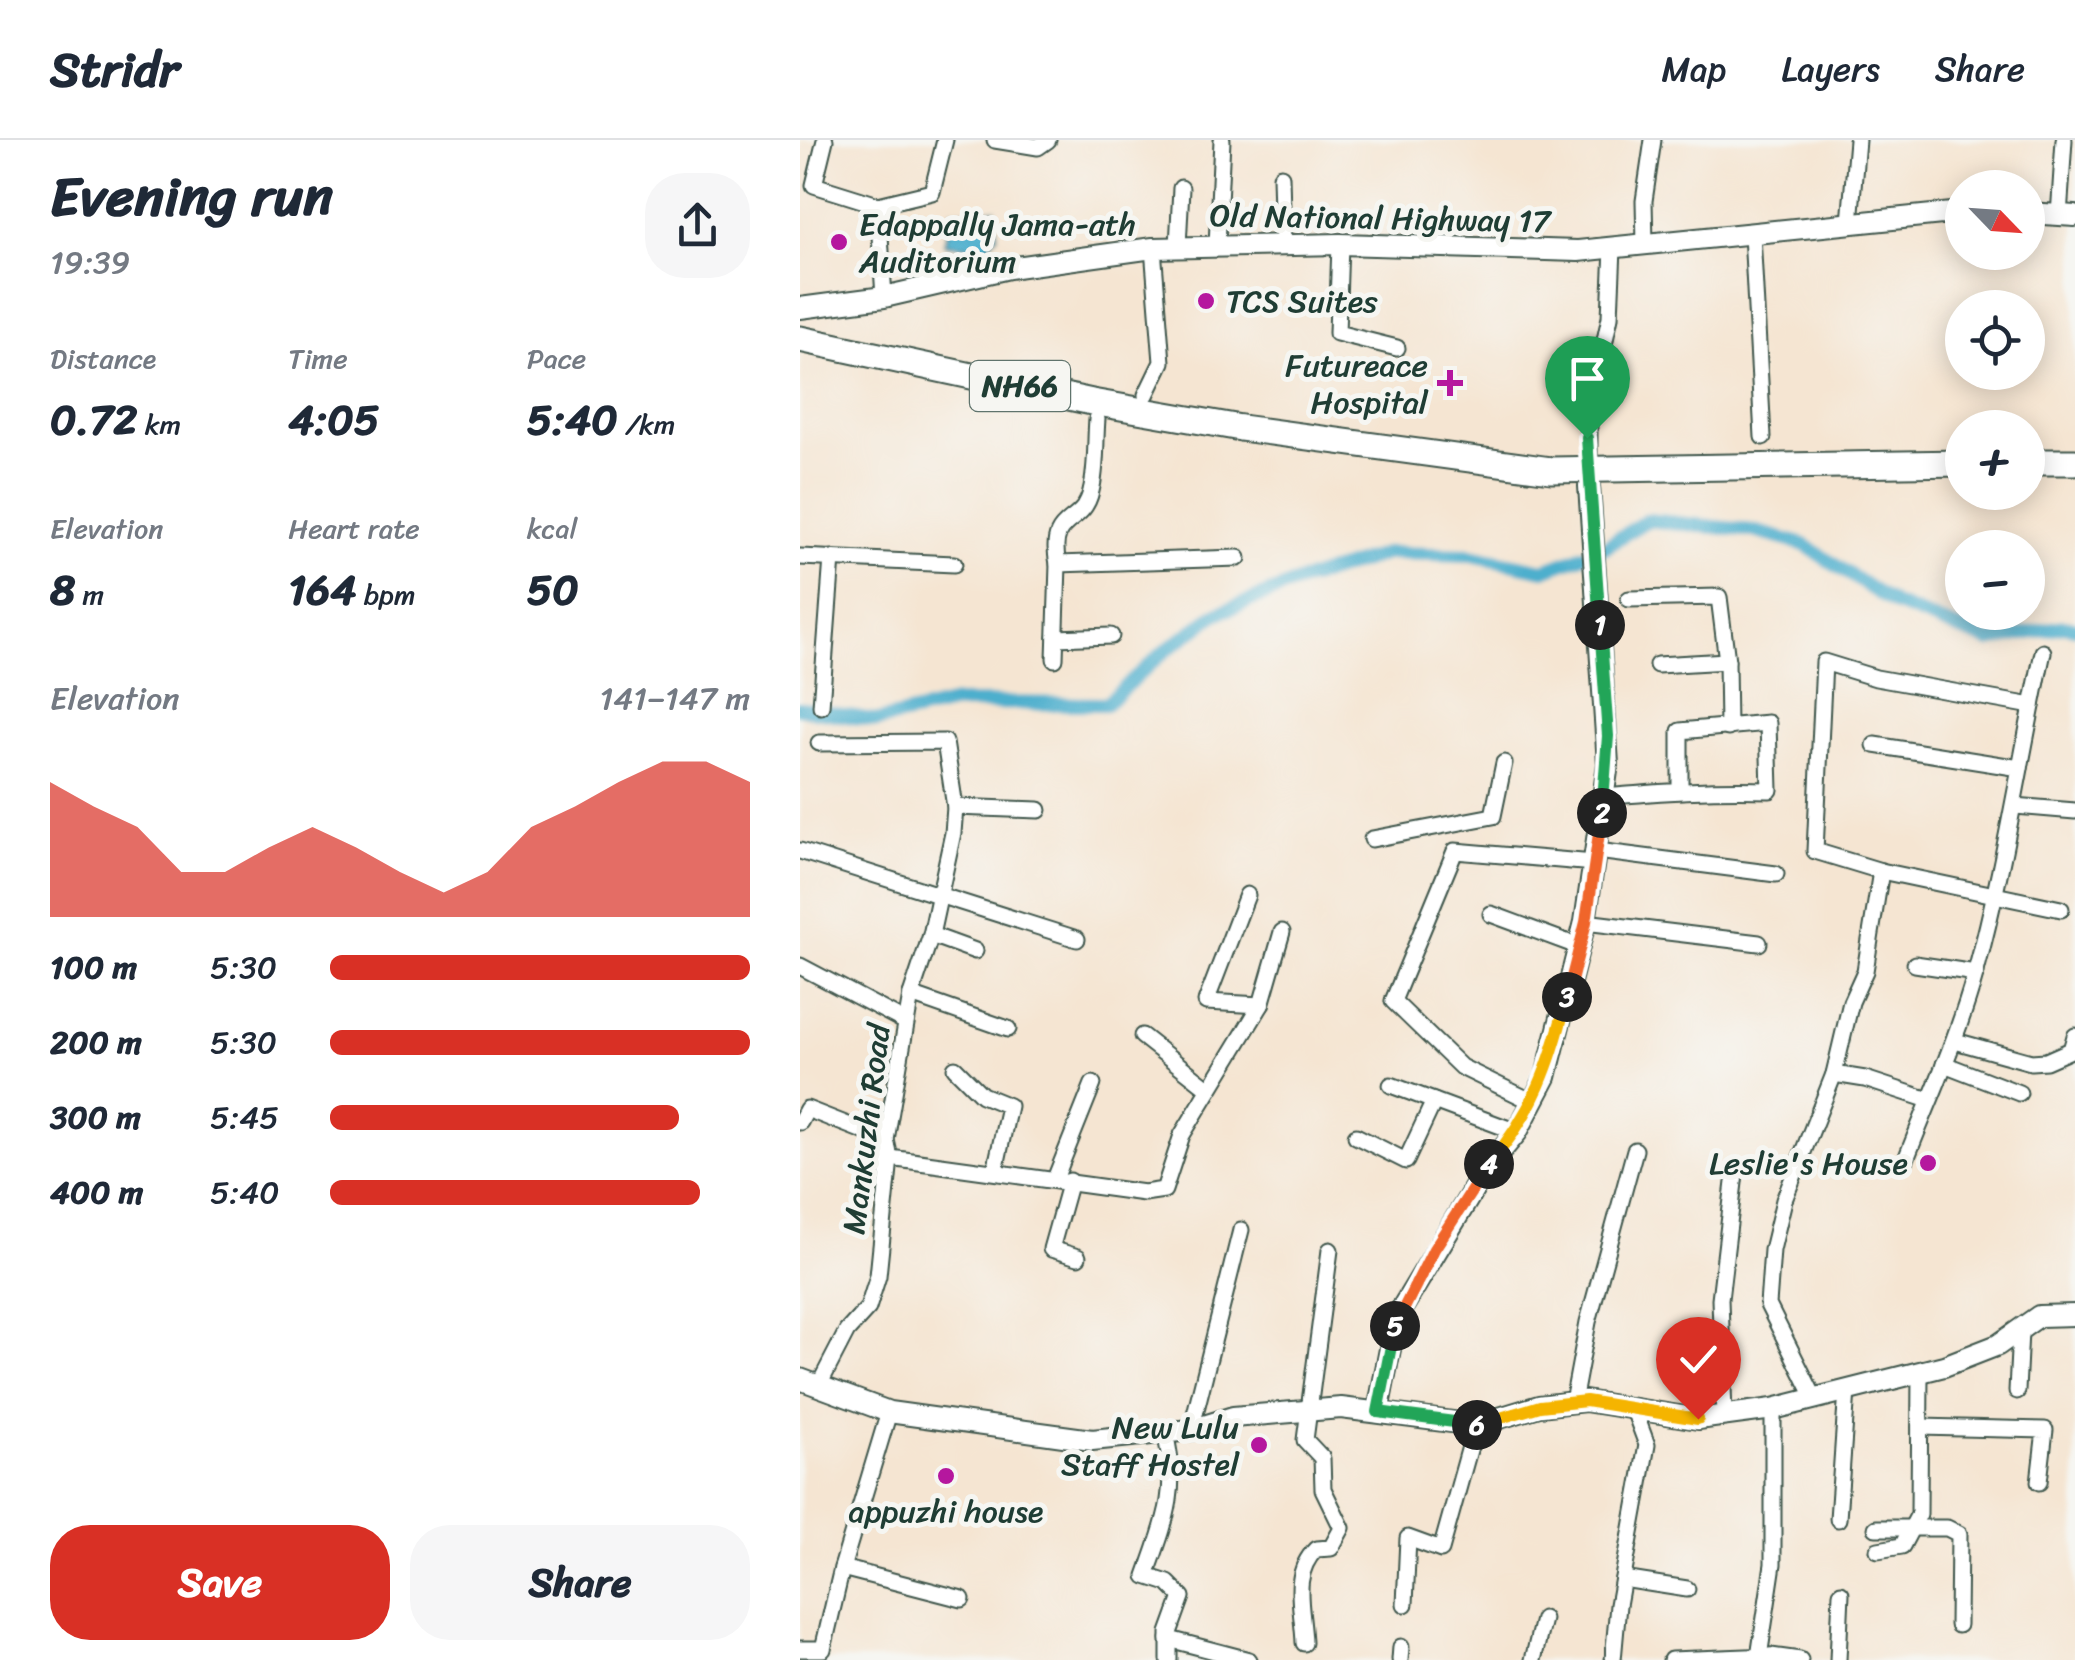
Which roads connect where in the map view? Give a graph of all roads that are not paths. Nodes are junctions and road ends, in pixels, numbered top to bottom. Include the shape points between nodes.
1 (825, 140) edge
2 (945, 140) edge
3 (995, 140) edge
4 (1048, 140) edge
5 (1222, 140) edge
6 (1653, 140) edge
7 (1857, 140) edge
8 (2064, 140) edge
9 (1281, 176) dead end
10 (1181, 188) dead end
11 (878, 204) junction
12 (1945, 214) edge
13 (2067, 216) edge
14 (1850, 223) junction
15 (1752, 234) junction
16 (1282, 244) junction
17 (1340, 244) junction
18 (1645, 244) junction
19 (1217, 245) junction
20 (1178, 246) junction
21 (1153, 248) junction
22 (1614, 248) junction
23 (884, 297) junction
24 (800, 308) edge
25 (800, 339) edge
26 (1397, 348) dead end
27 (1146, 395) dead end
28 (1097, 420) dead end
29 (1763, 436) dead end
30 (2045, 462) edge
31 (2075, 462) edge
32 (1945, 463) edge
33 (1589, 486) joint
34 (800, 557) edge
35 (832, 558) junction
36 (1238, 558) dead end
37 (954, 564) dead end
38 (1058, 564) junction
39 (1628, 600) dead end
40 (1111, 636) dead end
41 (1056, 638) junction
42 (2043, 652) dead end
43 (1055, 659) dead end
44 (1727, 661) junction
45 (1658, 665) dead end
46 (821, 706) dead end
47 (2032, 706) junction
48 (1728, 728) junction
49 (819, 743) dead end
50 (1875, 745) dead end
51 (1504, 763) dead end
52 (2020, 768) junction
53 (1680, 790) junction
54 (1604, 797) junction
55 (2015, 806) junction
56 (955, 807) junction
57 (1039, 810) dead end
58 (2075, 811) edge
59 (1372, 839) dead end
60 (800, 852) edge
61 (1595, 857) junction
62 (1880, 872) junction
63 (1776, 874) dead end
64 (1993, 891) junction
65 (1248, 895) dead end
66 (940, 896) junction
67 (2061, 909) dead end
68 (1490, 914) dead end
69 (1586, 922) junction
70 (1282, 932) dead end
71 (932, 935) junction
72 (1077, 938) dead end
73 (1759, 943) dead end
74 (1580, 947) junction
75 (975, 951) dead end
76 (1915, 964) dead end
77 (800, 966) edge
78 (1976, 973) junction
79 (911, 995) junction
80 (1262, 1005) junction
81 (906, 1022) junction
82 (1008, 1029) dead end
83 (1142, 1036) dead end
84 (1954, 1041) junction
85 (2074, 1046) edge
86 (1944, 1064) junction
87 (955, 1068) dead end
88 (1834, 1074) junction
89 (1092, 1084) dead end
90 (1391, 1085) dead end
91 (1208, 1088) junction
92 (2019, 1093) dead end
93 (1929, 1100) junction
94 (1434, 1101) junction
95 (1533, 1102) junction
96 (800, 1122) edge
97 (1518, 1132) junction
98 (1356, 1136) dead end
99 (886, 1140) junction
100 (1635, 1150) dead end
101 (890, 1158) junction
102 (1905, 1162) dead end
103 (994, 1170) junction
104 (1735, 1174) dead end
105 (1062, 1180) junction
106 (1241, 1230) dead end
107 (1330, 1250) dead end
108 (1078, 1257) dead end
109 (2075, 1315) edge
110 (2020, 1330) junction
111 (1920, 1372) junction
112 (809, 1384) edge
113 (1847, 1390) junction
114 (2017, 1391) dead end
115 (1814, 1397) junction
116 (1572, 1402) junction
117 (1773, 1409) junction
118 (1634, 1410) junction
119 (889, 1412) junction
120 (1378, 1412) junction
121 (1307, 1414) junction
122 (1724, 1415) junction
123 (1476, 1425) junction
124 (1920, 1427) junction
125 (1191, 1430) junction
126 (1165, 1434) junction
127 (2038, 1482) dead end
128 (1838, 1519) dead end
129 (1876, 1528) dead end
130 (1914, 1528) junction
131 (1878, 1550) dead end
132 (842, 1568) junction
133 (1622, 1579) junction
134 (1686, 1590) dead end
135 (1841, 1593) dead end
136 (962, 1600) dead end
137 (1405, 1604) dead end
138 (1543, 1619) dead end
139 (1958, 1625) dead end
140 (1169, 1639) junction
141 (1304, 1642) dead end
142 (800, 1649) edge
143 (1767, 1658) edge
144 (1168, 1660) edge
145 (1249, 1660) edge
146 (1533, 1660) edge
147 (1614, 1660) edge
148 (1672, 1660) edge
149 (1800, 1660) edge
150 (1838, 1660) edge

1 - 11 street via 814,185
2 - 11 street via 932,192
3 - 4 street via 1038,148
5 - 19 street
6 - 18 street
7 - 14 street
8 - 13 street
9 - 16 street
10 - 20 street
11 - 23 street
12 - 14 street, Old National Highway 17
14 - 15 street, Old National Highway 17
15 - 18 street, Old National Highway 17
15 - 29 street
16 - 17 street, Old National Highway 17
16 - 19 street, Old National Highway 17
17 - 22 street, Old National Highway 17
17 - 26 street via 1337,333
18 - 22 street, Old National Highway 17
19 - 20 street, Old National Highway 17
20 - 21 street, Old National Highway 17
21 - 23 street, Old National Highway 17 via 1009,268
21 - 27 street via 1162,362
22 - 33 street via 1610,317 1588,414
23 - 24 street, Old National Highway 17
25 - 32 highway, NH66, bridge via 1241,428 1551,470
28 - 38 street via 1091,493 1056,535
30 - 31 highway
33 - 54 street via 1608,736
34 - 35 street
35 - 37 street
35 - 46 street
36 - 38 street
38 - 41 street
39 - 44 street via 1718,597
40 - 41 street
41 - 43 street
42 - 47 street
44 - 45 street
44 - 48 street
47 - 52 street
47 - 62 street via 1824,662 1815,851
48 - 53 street via 1680,731
48 - 53 street via 1768,723 1770,790
49 - 56 street, Mankuzhi Road via 945,742
50 - 52 street
51 - 59 street via 1493,816
52 - 55 street
53 - 54 street
54 - 61 street
55 - 58 street
55 - 64 street
56 - 57 street
56 - 66 street, Mankuzhi Road
60 - 66 street
61 - 63 street
61 - 69 street
61 - 95 street via 1456,851 1393,1001 1461,1067
62 - 64 street
62 - 88 street via 1865,971 1850,1002
64 - 67 street
64 - 78 street
65 - 80 street via 1206,1002
66 - 71 street, Mankuzhi Road
66 - 72 street
68 - 74 street
69 - 73 street
69 - 74 street
70 - 80 street
71 - 75 street
71 - 79 street, Mankuzhi Road
74 - 95 street via 1546,1077
76 - 78 street
77 - 81 street
78 - 84 street
79 - 81 street, Mankuzhi Road
79 - 82 street
80 - 91 street
81 - 99 street, Mankuzhi Road
83 - 91 street
84 - 85 street via 2031,1062
84 - 86 street
86 - 92 street
86 - 93 street
87 - 103 street via 982,1095 1010,1106
88 - 93 street
88 - 115 street via 1784,1200 1768,1305
89 - 105 street
90 - 94 street
91 - 105 street via 1182,1135 1164,1190
93 - 102 street
94 - 97 street
94 - 98 street via 1406,1161
95 - 97 street
96 - 99 street via 807,1110 819,1112
97 - 120 street via 1486,1169 1396,1318
99 - 101 street, Mankuzhi Road
100 - 116 street
101 - 103 street
101 - 112 street, Mankuzhi Road via 868,1308
103 - 105 street
104 - 122 street via 1720,1300
105 - 108 street via 1052,1249
106 - 125 street
107 - 121 street
109 - 110 street via 2050,1312
110 - 111 street via 1998,1346
110 - 114 street
111 - 113 street
111 - 124 street
112 - 119 street
113 - 115 street
113 - 128 street
115 - 117 street
116 - 118 street
116 - 123 street
117 - 122 street
117 - 143 street
118 - 122 street via 1698,1419
118 - 133 street via 1648,1445
119 - 126 street via 1092,1440
119 - 132 street
120 - 121 street via 1341,1408
120 - 123 street
121 - 125 street via 1233,1417
121 - 141 street via 1305,1440 1322,1458 1323,1489 1342,1528 1331,1548 1316,1548 1301,1570
123 - 137 street via 1441,1550 1408,1538
124 - 127 street via 2046,1430
124 - 130 street
125 - 126 street
126 - 140 street via 1174,1466 1169,1511 1146,1576 1168,1583 1182,1597
129 - 130 street
130 - 131 street via 1902,1546
130 - 139 street via 1958,1534
132 - 136 street
132 - 142 street via 823,1650
133 - 134 street
133 - 147 street
135 - 150 street
138 - 146 street
140 - 144 street
140 - 145 street
143 - 148 street
143 - 149 street

